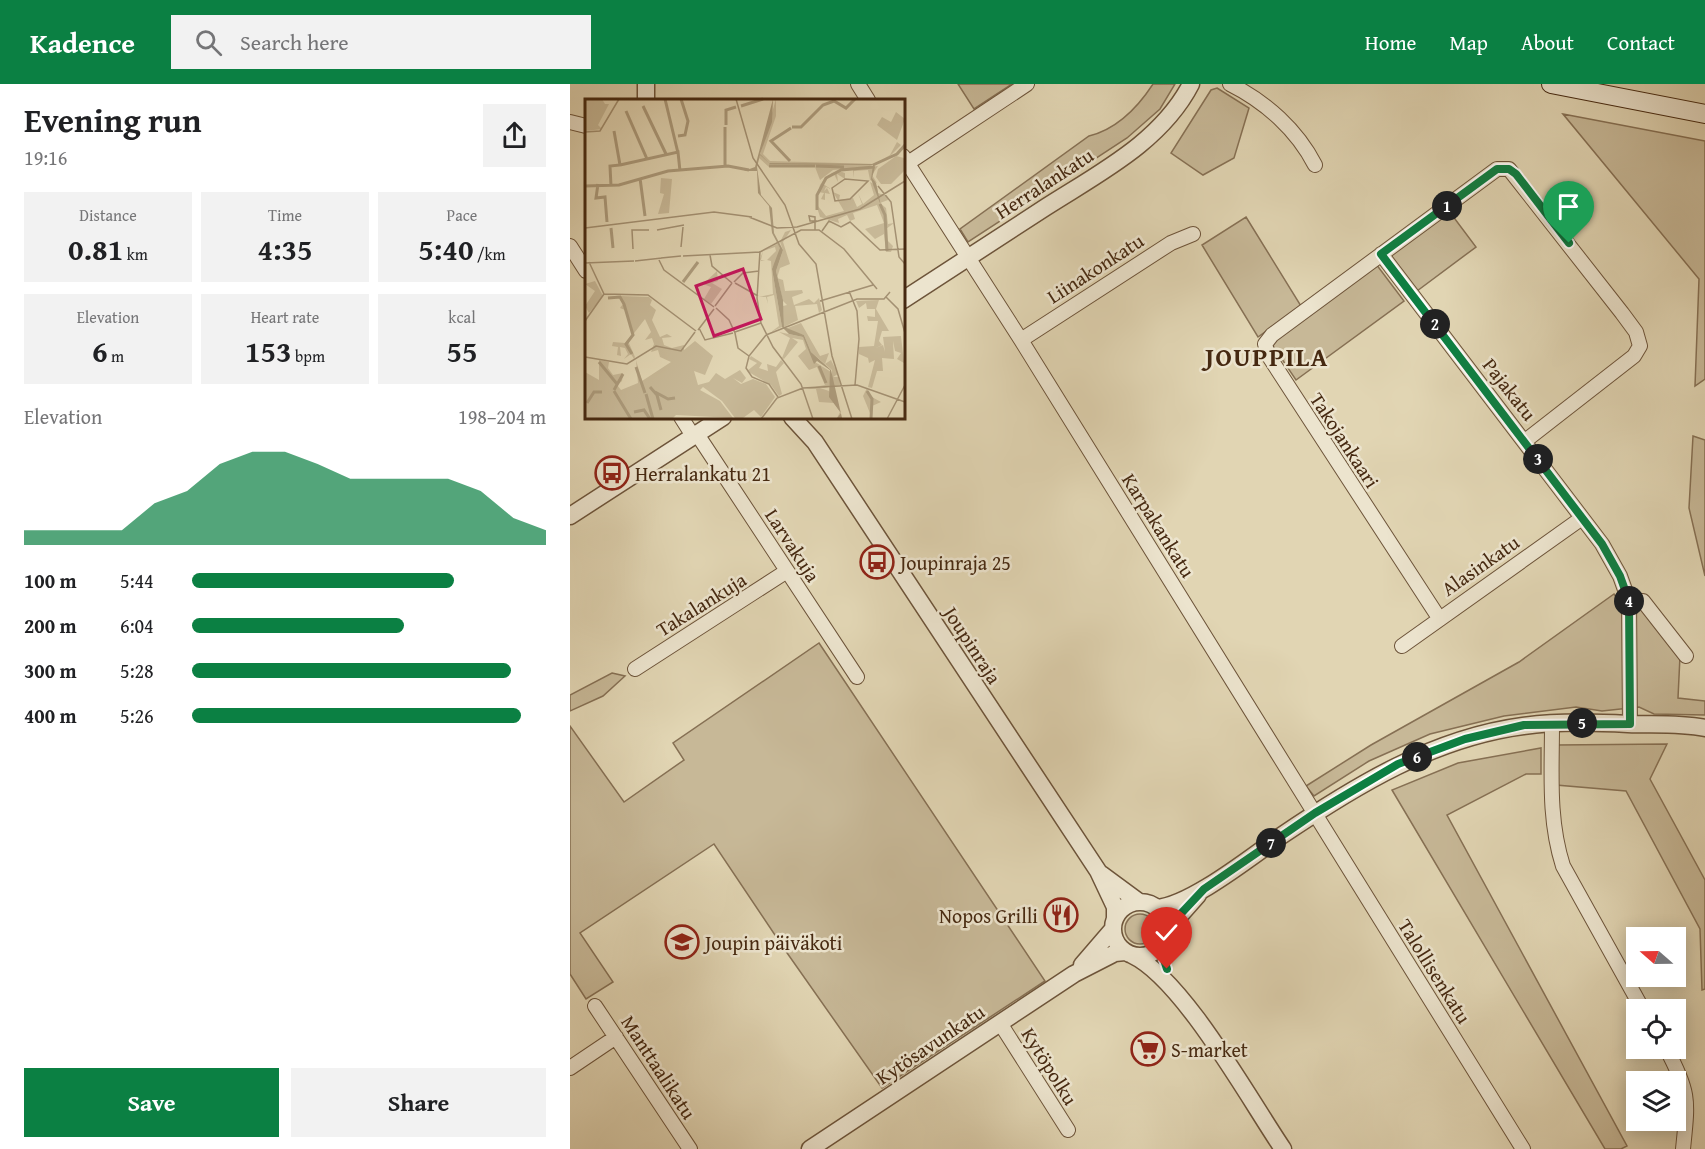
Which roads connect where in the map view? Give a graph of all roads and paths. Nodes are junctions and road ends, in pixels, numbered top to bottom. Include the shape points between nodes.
1 (858, 84) edge
2 (1027, 84) edge
3 (1191, 84) edge
4 (1230, 84) edge
5 (1551, 84) edge
6 (867, 99) edge
7 (1660, 105) junction
8 (1705, 106) edge
9 (1705, 114) edge
10 (570, 122) edge
11 (585, 126) edge
12 (905, 159) edge
13 (1315, 165) dead end
14 (1193, 234) dead end
15 (570, 246) edge
16 (1381, 254) junction
17 (967, 258) junction
18 (585, 269) edge
19 (904, 299) edge
20 (1021, 340) junction
21 (682, 418) edge
22 (721, 418) edge
23 (793, 418) edge
24 (807, 418) edge
25 (695, 435) junction
26 (1525, 441) junction
27 (815, 442) junction
28 (570, 516) edge
29 (1582, 518) junction
30 (787, 571) junction
31 (1629, 601) junction
32 (1439, 618) junction
33 (1402, 646) dead end
34 (1686, 656) dead end
35 (634, 669) dead end
36 (857, 677) dead end
37 (1552, 724) junction
38 (1630, 724) junction
39 (1701, 725) edge
40 (1315, 813) junction
41 (1098, 871) junction
42 (1204, 889) junction
43 (1139, 902) junction
44 (1156, 908) junction
45 (1114, 924) junction
46 (1167, 930) junction
47 (1160, 947) junction
48 (1129, 953) junction
49 (1074, 974) junction
50 (1174, 988) junction
51 (1637, 999) edge
52 (595, 1006) dead end
53 (1000, 1023) junction
54 (616, 1037) junction
55 (1671, 1059) edge
56 (570, 1068) edge
57 (1068, 1130) dead end
58 (690, 1149) edge
59 (810, 1149) edge
60 (1283, 1149) edge
61 (1523, 1149) edge
62 (1683, 1149) edge

1 - 6 street
2 - 12 street
3 - 17 street, Herralankatu via 1181,103 1150,136
4 - 13 street via 1271,110
5 - 7 main road
7 - 8 main road
7 - 9 main road
10 - 11 street
12 - 17 street, Karpakankatu
14 - 20 street, Liinakonkatu via 1171,243
15 - 18 street
16 - 26 street, Pajakatu
16 - 26 street via 1497,169 1509,169 1516,174 1636,332 1640,346 1634,356
16 - 32 street, Takojankaari via 1265,344 1280,375
17 - 19 street, Herralankatu
17 - 20 street, Karpakankatu
20 - 40 street, Karpakankatu
21 - 25 street, Larvakuja
22 - 25 street
23 - 27 street, Joupinraja
24 - 27 street, Joupinraja
25 - 28 street
25 - 30 street, Larvakuja
26 - 29 street, Pajakatu
27 - 41 street, Joupinraja
29 - 31 street, Pajakatu via 1606,552
29 - 32 street, Alasinkatu
30 - 35 street, Takalankuja
30 - 36 street, Larvakuja
31 - 34 street via 1643,601
31 - 38 street, Pajakatu
32 - 33 street, Alasinkatu
37 - 38 street
37 - 40 street via 1489,732 1437,748 1398,764
37 - 51 street via 1552,826 1559,855
38 - 39 street
40 - 42 street
40 - 61 street, Talollisenkatu
41 - 43 street, Joupinraja
41 - 45 street, Joupinraja via 1115,907
42 - 44 street
42 - 46 street
43 - 44 street
43 - 45 street via 1124,907
44 - 46 street
45 - 48 street via 1119,946
45 - 49 street, Kytösavunkatu
46 - 47 street
47 - 48 street via 1147,955
47 - 50 street
48 - 49 street, Kytösavunkatu via 1116,953
48 - 50 street
49 - 53 street, Kytösavunkatu
50 - 60 street
52 - 54 street, Manttaalikatu
53 - 57 street, Kytöpolku
53 - 59 street, Kytösavunkatu
54 - 56 street
54 - 58 street, Manttaalikatu
55 - 62 street via 1684,1083 1688,1106

